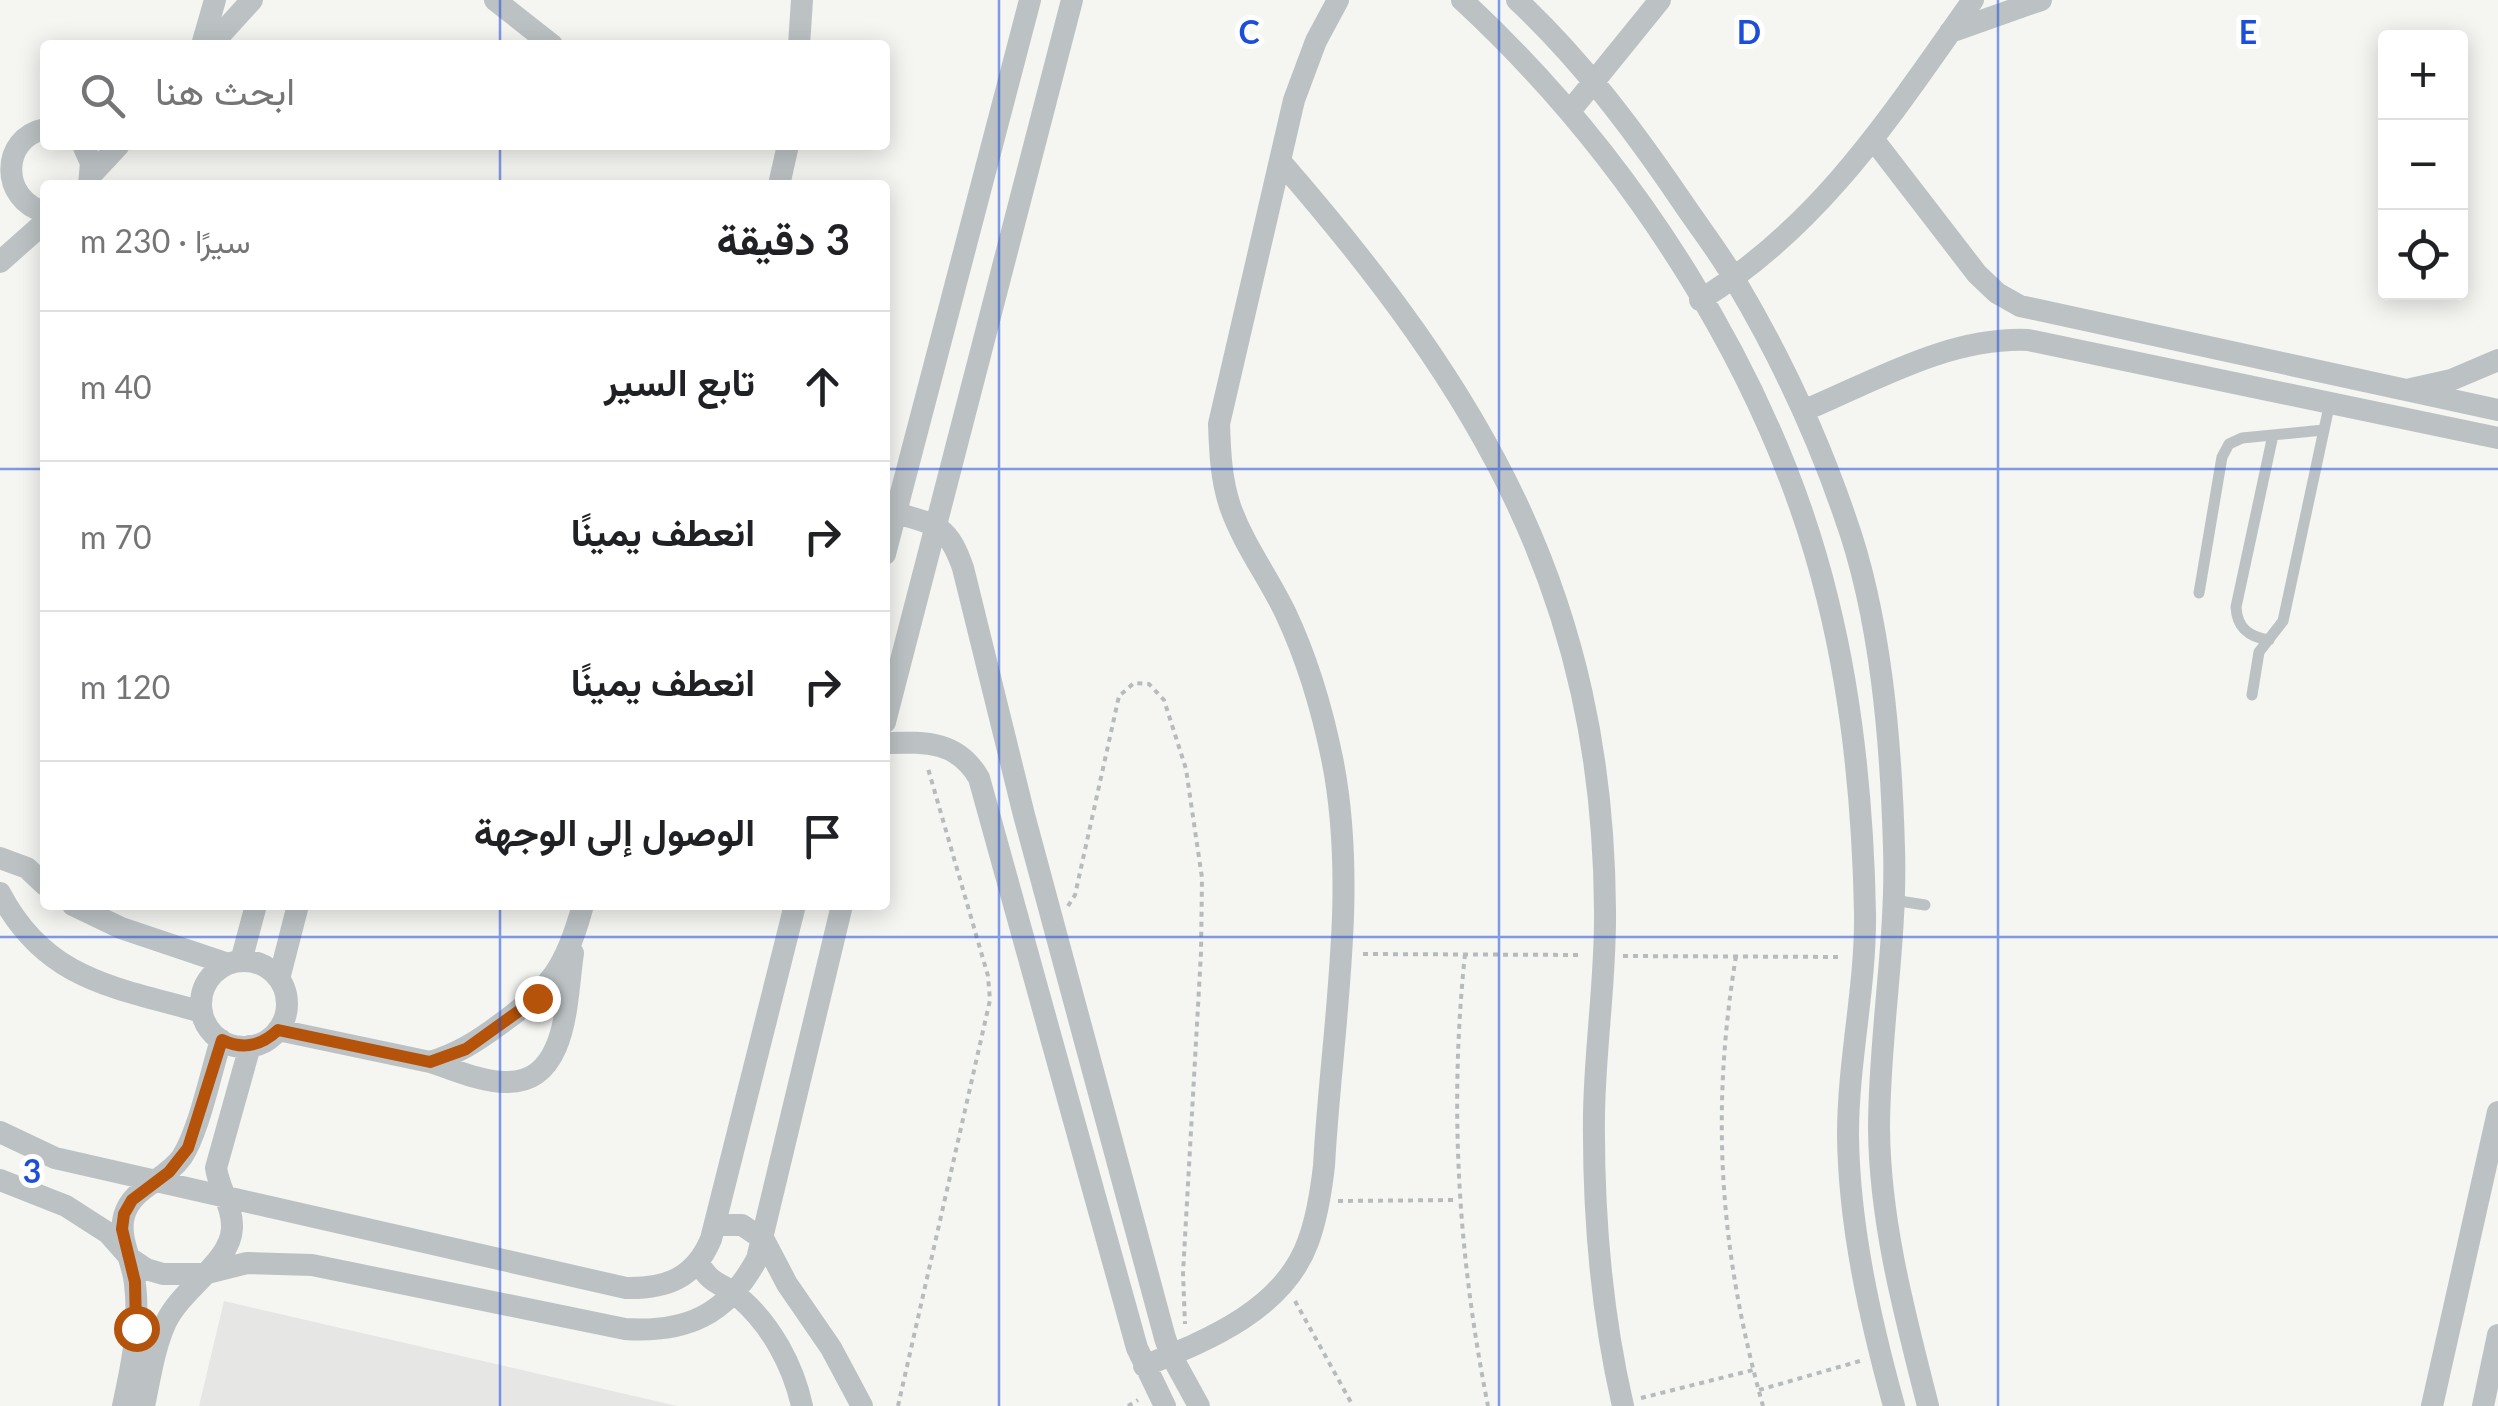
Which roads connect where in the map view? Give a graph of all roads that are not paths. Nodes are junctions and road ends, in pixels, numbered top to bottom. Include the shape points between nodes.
1 (215, 0) edge
2 (252, 0) edge
3 (496, 0) edge
4 (1030, 0) edge
5 (1072, 0) edge
6 (1338, 0) edge
7 (1462, 0) edge
8 (1516, 0) edge
9 (1660, 0) edge
10 (1973, 0) edge
11 (2042, 0) edge
12 (800, 5) edge
13 (1950, 32) junction
14 (203, 40) edge
15 (216, 40) edge
16 (546, 40) edge
17 (799, 40) edge
18 (1595, 82) junction
19 (1570, 111) junction
20 (40, 131) edge
21 (9, 137) edge
22 (1873, 139) junction
23 (85, 150) edge
24 (115, 150) edge
25 (787, 150) edge
26 (1280, 161) junction
27 (90, 180) edge
28 (781, 180) edge
29 (40, 210) edge
30 (40, 226) edge
31 (0, 262) edge
32 (1735, 278) junction
33 (1700, 300) junction
34 (2498, 360) edge
35 (2404, 390) junction
36 (2330, 402) junction
37 (2498, 410) edge
38 (1804, 411) junction
39 (2324, 430) junction
40 (2273, 434) junction
41 (2498, 438) edge
42 (896, 513) junction
43 (938, 525) junction
44 (890, 535) edge
45 (2199, 593) dead end
46 (890, 629) edge
47 (910, 634) junction
48 (2269, 640) junction
49 (2252, 695) dead end
50 (890, 704) edge
51 (890, 743) edge
52 (1013, 769) junction
53 (979, 778) junction
54 (1024, 815) junction
55 (994, 825) junction
56 (0, 858) edge
57 (40, 880) edge
58 (0, 893) edge
59 (1893, 900) junction
60 (1926, 905) dead end
61 (83, 910) edge
62 (254, 910) edge
63 (297, 910) edge
64 (582, 910) edge
65 (795, 910) edge
66 (841, 910) edge
67 (576, 932) junction
68 (234, 962) junction
69 (279, 979) junction
70 (202, 1012) junction
71 (278, 1030) junction
72 (222, 1040) junction
73 (250, 1046) junction
74 (430, 1062) junction
75 (205, 1092) junction
76 (234, 1100) junction
77 (2498, 1112) edge
78 (0, 1132) edge
79 (0, 1180) edge
80 (157, 1181) junction
81 (225, 1196) junction
82 (716, 1225) junction
83 (764, 1240) junction
84 (131, 1259) junction
85 (699, 1263) junction
86 (203, 1274) junction
87 (735, 1293) junction
88 (2498, 1335) edge
89 (1178, 1352) junction
90 (1144, 1366) junction
91 (1623, 1404) edge
92 (1894, 1405) edge
93 (123, 1406) edge
94 (144, 1406) edge
95 (802, 1406) edge
96 (862, 1406) edge
97 (1165, 1406) edge
98 (1199, 1406) edge
99 (1920, 1406) edge
100 (1928, 1406) edge
101 (2432, 1406) edge
102 (2483, 1406) edge

1 - 14 street
2 - 15 street
3 - 16 street
4 - 42 street
5 - 43 street
6 - 26 street via 1294,100
7 - 19 street
8 - 18 street
9 - 18 street
10 - 13 street
11 - 13 street
12 - 17 street
13 - 22 street
18 - 19 street
18 - 32 street
19 - 33 street
20 - 21 street
21 - 29 street via 10,186 24,204
22 - 32 street via 1824,200
22 - 35 street via 1977,274 2020,306
23 - 27 street
24 - 27 street
25 - 28 street
26 - 89 street via 1218,424 1230,508 1286,614 1314,686 1332,760 1342,837 1341,914 1324,1166 1307,1246 1284,1282 1226,1330
26 - 91 street via 1354,246 1476,424 1532,531 1567,627 1602,819 1605,914 1594,1114 1598,1243
30 - 31 street
32 - 33 street
32 - 38 street
33 - 92 street via 1778,448 1824,584 1844,678 1864,915 1848,1136 1864,1281
34 - 35 street via 2452,380
35 - 37 street
36 - 38 street via 2012,339 1944,351
36 - 39 lane
36 - 41 street
38 - 59 street via 1846,520 1869,611 1892,786
39 - 40 lane
39 - 48 lane via 2283,621
40 - 45 lane via 2242,438 2225,450
40 - 48 lane via 2236,608 2241,627
42 - 43 street
42 - 44 street
43 - 47 street
43 - 52 street via 963,568
46 - 47 street
47 - 50 street
48 - 49 lane via 2257,657
51 - 53 street via 950,748
52 - 53 street via 994,780
52 - 54 street
53 - 55 street
54 - 55 street via 1004,816
54 - 89 street
55 - 90 street
56 - 57 street
58 - 70 street via 24,932 54,961 92,980
59 - 60 lane
59 - 100 street via 1880,1060 1882,1186 1894,1276
61 - 68 street
62 - 68 street
63 - 69 street
64 - 67 street
65 - 82 street
66 - 83 street
67 - 74 street via 537,998 466,1049
67 - 74 street via 559,1043 537,1073 502,1083
68 - 69 street via 262,965
68 - 70 street via 206,984
69 - 71 street via 286,1010
70 - 72 street
71 - 73 street
71 - 74 street
72 - 73 street
72 - 75 street
73 - 76 street
75 - 76 street
75 - 80 street via 188,1148
76 - 81 street via 216,1168
77 - 101 street
78 - 80 street via 55,1158
79 - 84 street via 88,1218
80 - 81 street
80 - 84 street via 124,1214
81 - 85 street via 626,1288 671,1284
81 - 86 street via 233,1231 218,1263
82 - 83 street via 742,1224
82 - 85 street
83 - 87 street
83 - 96 street
84 - 86 street via 163,1274
84 - 93 street via 136,1328
85 - 87 street via 713,1282
86 - 87 street via 247,1262 312,1265 624,1330 684,1326
86 - 94 street via 166,1324
87 - 95 street via 781,1350
88 - 102 street
89 - 90 street
89 - 98 street
90 - 97 street
92 - 99 street

